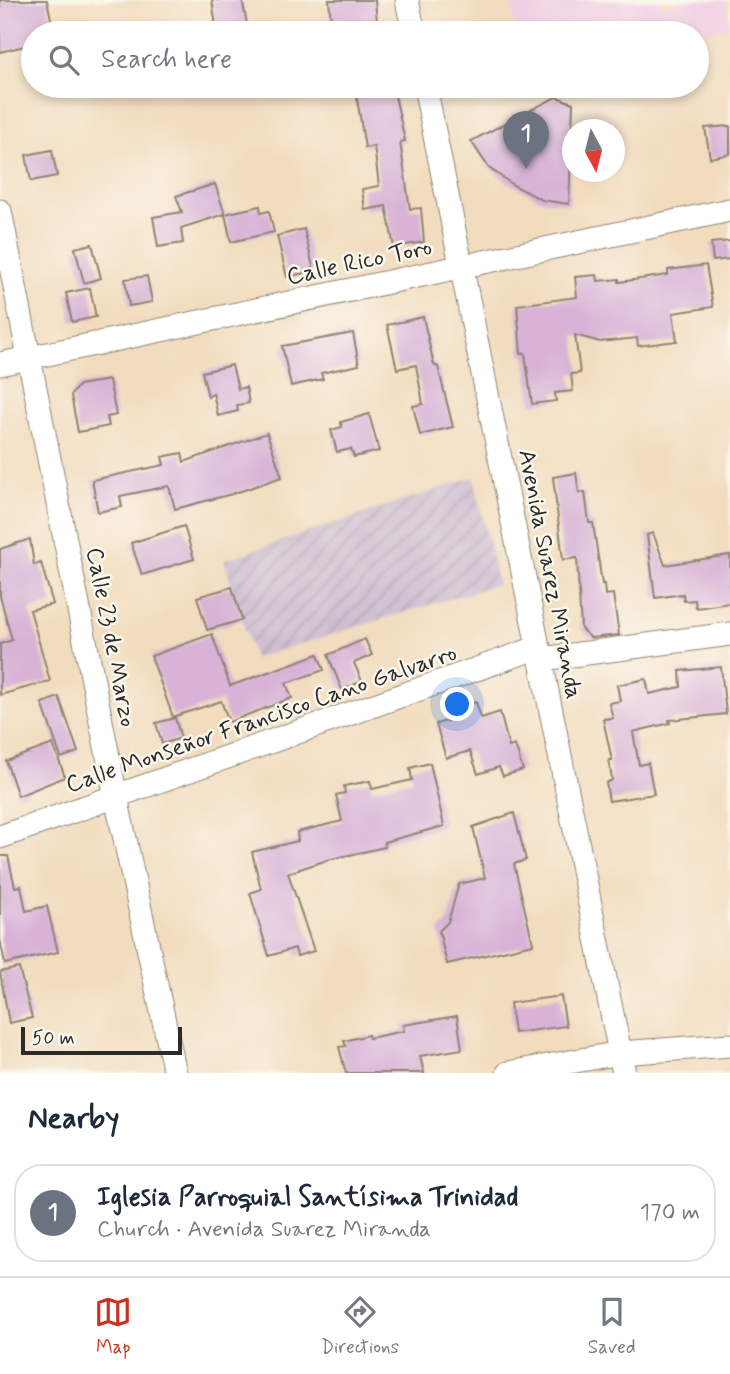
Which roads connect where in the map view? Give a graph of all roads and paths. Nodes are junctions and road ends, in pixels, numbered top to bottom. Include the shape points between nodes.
1 (407, 0) edge
2 (411, 21) edge
3 (428, 98) edge
4 (730, 210) edge
5 (0, 211) edge
6 (463, 266) junction
7 (31, 357) junction
8 (0, 364) edge
9 (730, 634) edge
10 (540, 653) junction
11 (117, 797) junction
12 (0, 837) edge
13 (730, 1045) edge
14 (622, 1063) edge
15 (175, 1073) edge
16 (508, 1073) edge

1 - 2 street
3 - 6 street, Avenida Suarez Miranda
4 - 6 street, Calle Rico Toro
5 - 7 street, Calle 23 de Marzo
6 - 7 street, Calle Rico Toro
6 - 10 street, Avenida Suarez Miranda
7 - 8 street, Calle Rico Toro
7 - 11 street, Calle 23 de Marzo
9 - 10 street, Calle Monseñor Francisco Cano Galvarro
10 - 11 street, Calle Monseñor Francisco Cano Galvarro
10 - 14 street, Avenida Suarez Miranda
11 - 12 street, Calle Monseñor Francisco Cano Galvarro
11 - 15 street, Calle 23 de Marzo
13 - 14 street
14 - 16 street

